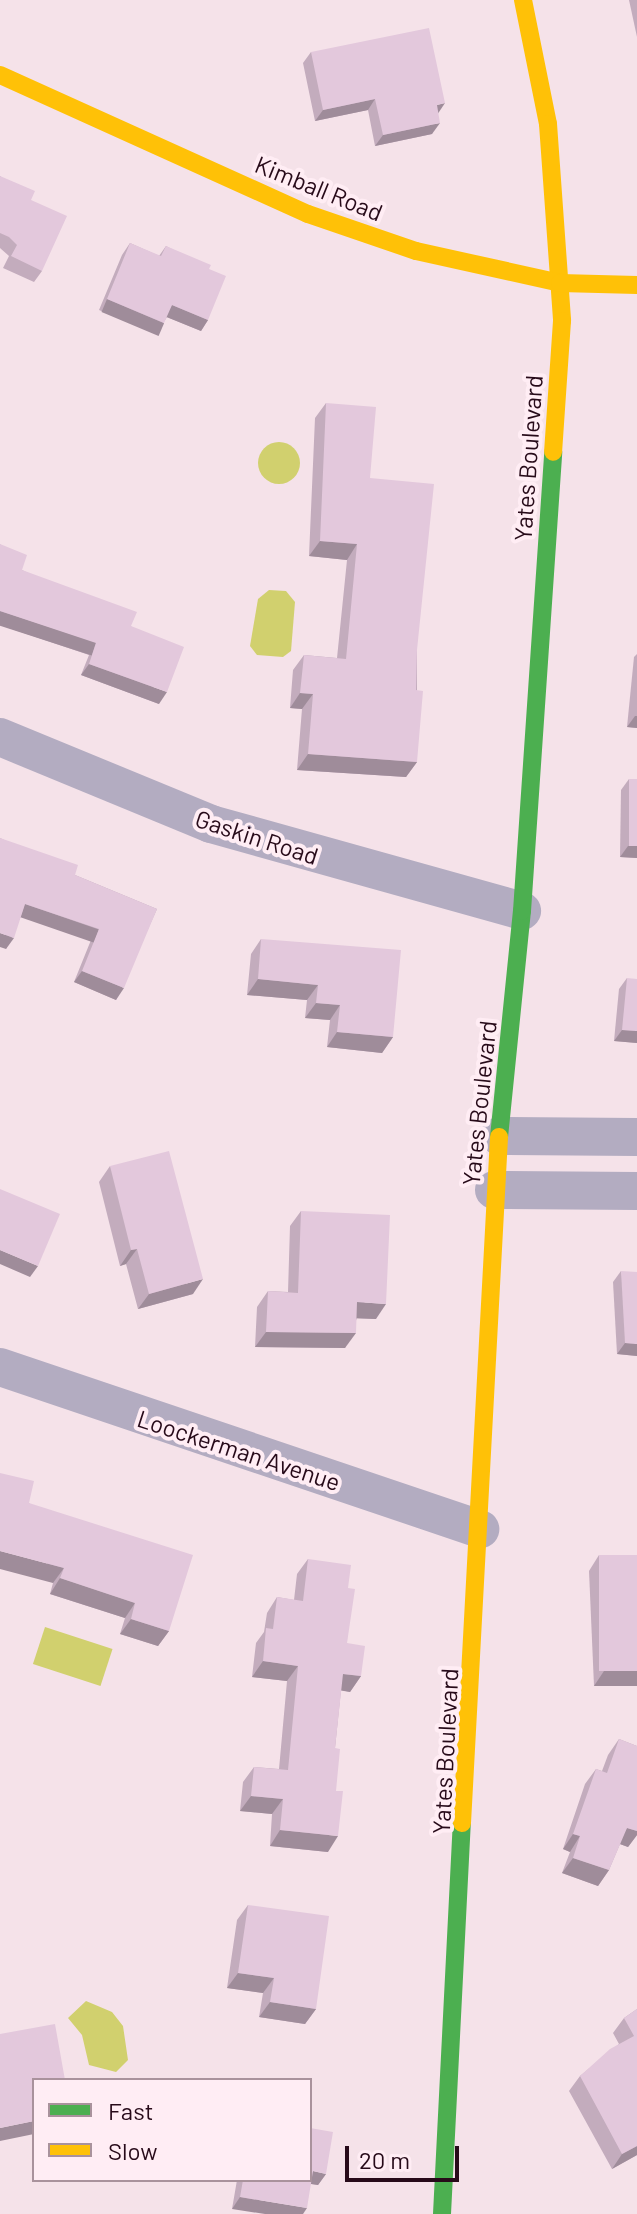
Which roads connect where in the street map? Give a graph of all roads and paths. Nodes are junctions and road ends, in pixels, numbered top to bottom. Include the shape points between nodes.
1 (523, 0) edge
2 (0, 75) edge
3 (560, 283) junction
4 (637, 285) edge
5 (0, 737) edge
6 (522, 911) junction
7 (499, 1136) junction
8 (637, 1137) edge
9 (494, 1190) junction
10 (637, 1191) edge
11 (0, 1367) edge
12 (480, 1529) junction
13 (442, 2214) edge

1 - 3 street, Yates Boulevard via 548,124
2 - 3 street, Kimball Road via 308,214 416,251
3 - 4 street, Kimball Road
3 - 6 street, Yates Boulevard
5 - 6 street, Gaskin Road via 211,824
6 - 7 street, Yates Boulevard
7 - 8 street
7 - 9 street, Yates Boulevard
9 - 10 street
9 - 12 street, Yates Boulevard
11 - 12 street, Loockerman Avenue
12 - 13 street, Yates Boulevard

